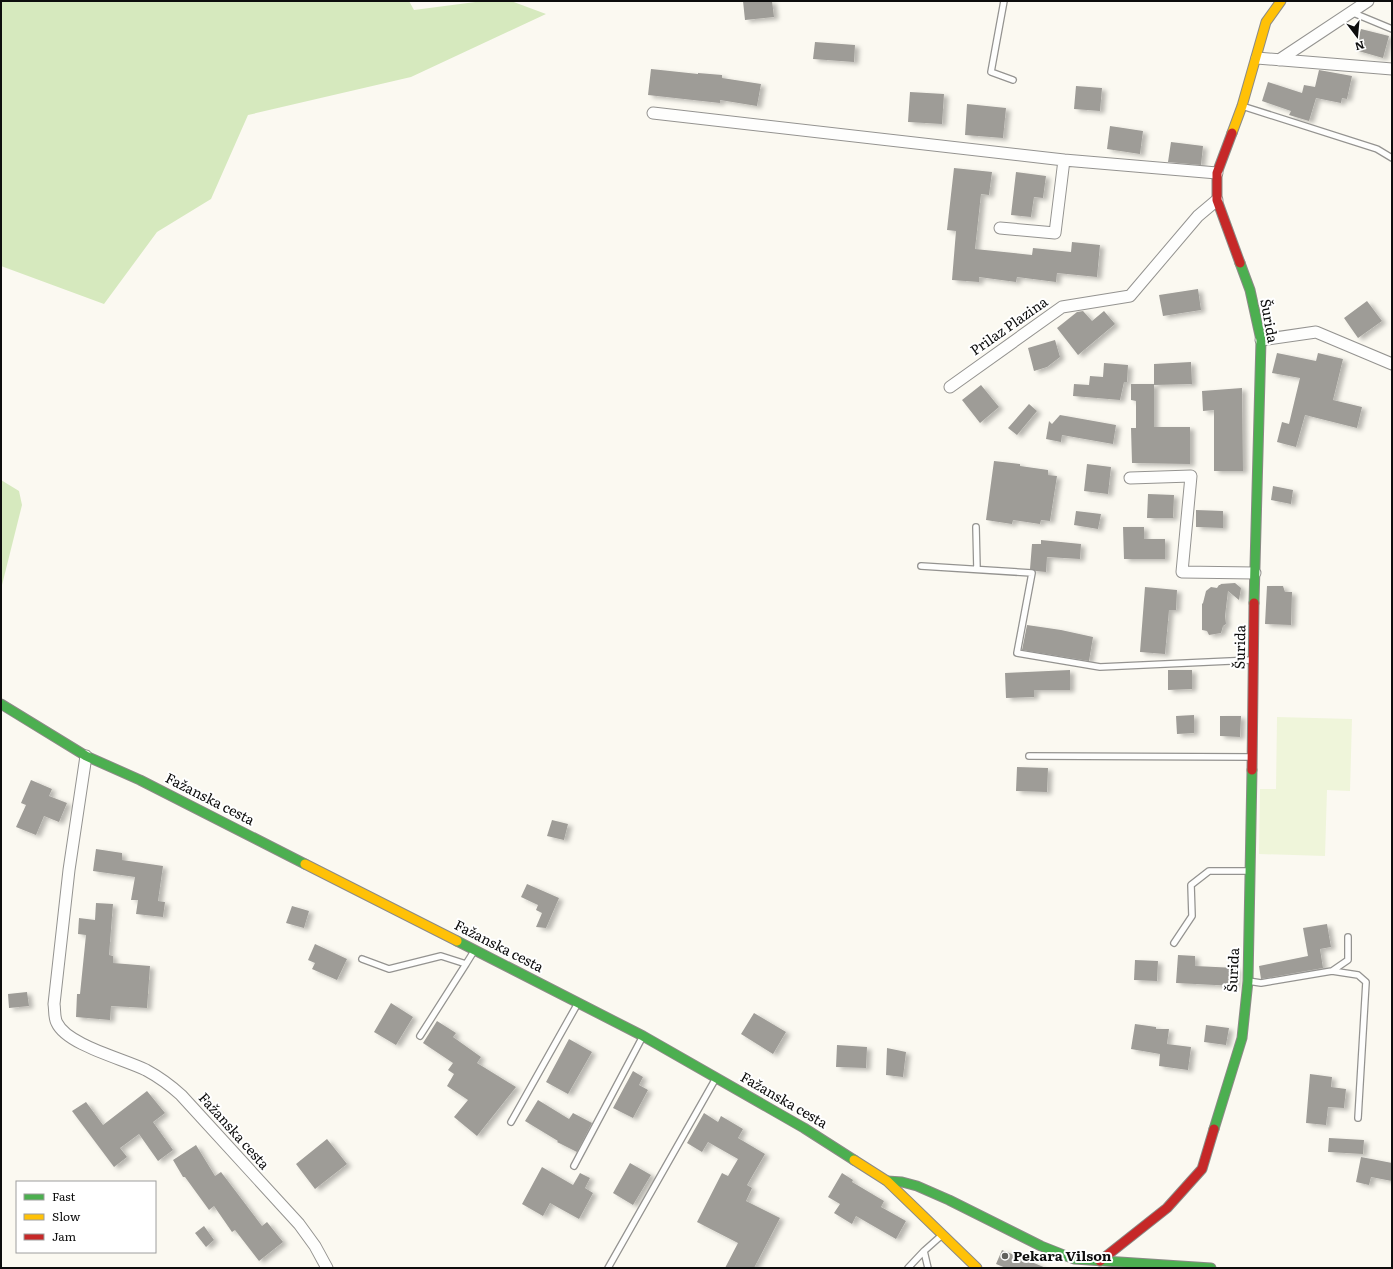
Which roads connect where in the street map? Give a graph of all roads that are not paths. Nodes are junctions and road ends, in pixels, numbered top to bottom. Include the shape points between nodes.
1 (1004, 1) edge
2 (1281, 1) edge
3 (1368, 1) edge
4 (1350, 12) junction
5 (1392, 29) edge
6 (1257, 58) junction
7 (1279, 60) junction
8 (1392, 69) edge
9 (1013, 80) dead end
10 (1242, 106) junction
11 (653, 113) dead end
12 (1392, 158) edge
13 (1064, 160) junction
14 (1217, 173) junction
15 (1216, 200) junction
16 (1000, 228) dead end
17 (1261, 340) junction
18 (1392, 364) edge
19 (950, 387) dead end
20 (1130, 478) dead end
21 (976, 527) dead end
22 (921, 566) dead end
23 (977, 569) junction
24 (1255, 573) junction
25 (1254, 660) junction
26 (1, 704) edge
27 (86, 756) junction
28 (1029, 756) dead end
29 (1252, 757) junction
30 (1250, 871) junction
31 (1348, 937) dead end
32 (1174, 943) dead end
33 (474, 950) junction
34 (362, 959) dead end
35 (466, 964) junction
36 (1332, 971) junction
37 (1248, 981) junction
38 (578, 1003) junction
39 (420, 1036) dead end
40 (643, 1036) junction
41 (716, 1078) junction
42 (1358, 1118) dead end
43 (510, 1122) dead end
44 (574, 1166) dead end
45 (887, 1181) junction
46 (942, 1234) junction
47 (924, 1251) junction
48 (1100, 1261) junction
49 (327, 1268) edge
50 (608, 1268) edge
51 (908, 1268) edge
52 (928, 1268) edge
53 (977, 1268) edge
54 (1211, 1268) edge

1 - 9 lane via 991,72
2 - 6 street, Šurida via 1266,22
3 - 4 street
4 - 5 lane
4 - 7 street
6 - 7 street
6 - 10 street, Šurida
7 - 8 street
10 - 12 lane via 1377,149
10 - 14 street, Šurida
11 - 13 street
13 - 14 street
13 - 16 street via 1055,233
14 - 15 street, Šurida
15 - 17 street, Šurida via 1250,290
15 - 19 street, Prilaz Plazina via 1198,216 1130,296 1062,307
17 - 18 street via 1316,332
17 - 24 street, Šurida
20 - 24 street via 1191,476 1182,572
21 - 23 lane
22 - 23 lane
23 - 25 lane via 1032,573 1017,653 1100,667
24 - 25 street, Šurida
25 - 29 street, Šurida
26 - 27 street, Fažanska cesta
27 - 33 street, Fažanska cesta via 140,780
27 - 49 street, Fažanska cesta via 68,870 54,1004 57,1023 67,1034 86,1046 144,1069 181,1095 299,1224
28 - 29 lane
29 - 30 street, Šurida
30 - 32 lane via 1209,871 1191,885 1192,916
30 - 37 street, Šurida
31 - 36 lane via 1348,960
33 - 35 lane
33 - 38 street, Fažanska cesta
34 - 35 lane via 389,969 441,956
35 - 39 lane
36 - 37 lane via 1261,983
36 - 42 lane via 1358,975 1366,982
37 - 48 street, Šurida via 1242,1038 1202,1169 1167,1208
38 - 40 street, Fažanska cesta
38 - 43 lane
40 - 41 street, Fažanska cesta
40 - 44 lane
41 - 45 street, Fažanska cesta via 804,1128
41 - 50 lane
45 - 46 street, Fažanska cesta
45 - 48 street, Fažanska cesta via 917,1186 1041,1246 1074,1258
46 - 47 lane
46 - 53 street, Fažanska cesta
47 - 51 lane
47 - 52 lane
48 - 54 street, Fažanska cesta

